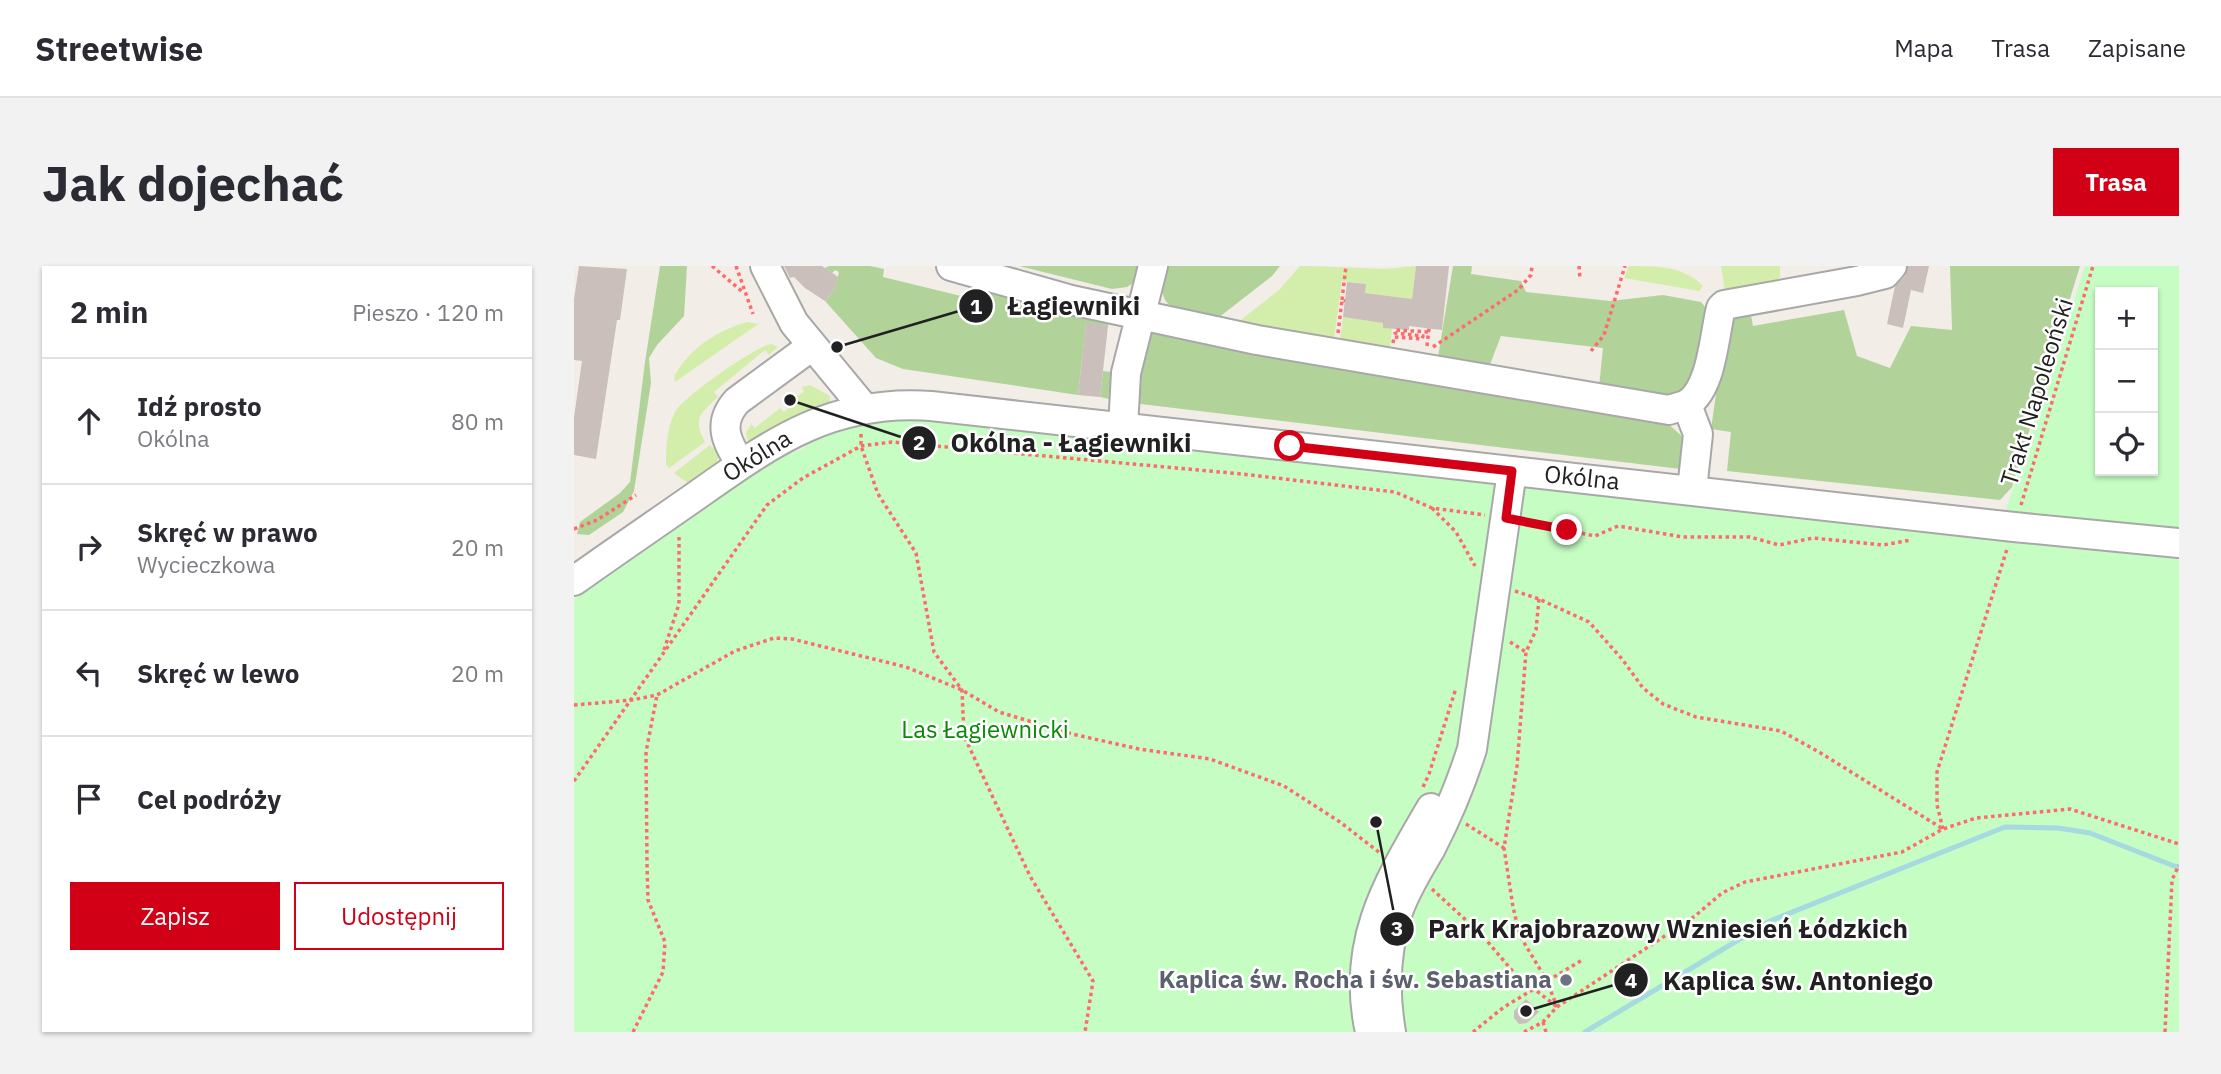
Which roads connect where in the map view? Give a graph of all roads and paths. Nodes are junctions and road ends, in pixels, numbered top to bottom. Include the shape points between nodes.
1 (712, 266) edge
2 (736, 266) edge
3 (765, 266) edge
4 (951, 266) edge
5 (1153, 266) edge
6 (1346, 266) edge
7 (1532, 266) edge
8 (1579, 266) edge
9 (1625, 266) edge
10 (1892, 266) edge
11 (2094, 266) edge
12 (1580, 279) dead end
13 (746, 294) junction
14 (753, 314) dead end
15 (1141, 315) junction
16 (1336, 342) dead end
17 (812, 346) junction
18 (1427, 346) junction
19 (1416, 347) dead end
20 (1392, 349) dead end
21 (1591, 351) dead end
22 (1687, 405) junction
23 (864, 409) junction
24 (1123, 428) junction
25 (861, 446) junction
26 (741, 464) junction
27 (1512, 471) junction
28 (1692, 491) junction
29 (636, 495) dead end
30 (1432, 509) junction
31 (1506, 518) junction
32 (2014, 527) junction
33 (574, 529) edge
34 (678, 530) dead end
35 (1924, 541) dead end
36 (2179, 543) edge
37 (1475, 566) dead end
38 (574, 581) edge
39 (1505, 588) dead end
40 (1539, 599) junction
41 (662, 655) junction
42 (1459, 677) dead end
43 (962, 690) junction
44 (657, 695) junction
45 (632, 701) junction
46 (574, 705) edge
47 (574, 782) edge
48 (1419, 797) dead end
49 (1458, 819) dead end
50 (1943, 829) junction
51 (2179, 844) edge
52 (1504, 848) junction
53 (2179, 865) edge
54 (1406, 872) junction
55 (1584, 959) dead end
56 (1547, 981) junction
57 (1533, 990) junction
58 (1557, 1007) junction
59 (1543, 1022) junction
60 (634, 1032) edge
61 (1085, 1032) edge
62 (1370, 1032) edge
63 (1391, 1032) edge
64 (1473, 1032) edge
65 (1524, 1032) edge
66 (1546, 1032) edge
67 (2165, 1032) edge

1 - 13 path
2 - 13 path
3 - 17 street via 794,323
4 - 15 street
5 - 15 street
6 - 16 path
7 - 18 path via 1531,275 1518,290 1433,347
8 - 12 path
9 - 21 path via 1604,335
10 - 22 street via 1885,274 1857,281 1724,305 1708,372
11 - 32 path, Trakt Napoleoński
13 - 14 path
15 - 22 street via 1257,340 1656,408
15 - 24 street via 1126,373
17 - 23 street
17 - 26 street via 730,408 726,435
18 - 19 path
18 - 20 path via 1429,330 1395,330 1423,336 1394,337
22 - 28 street via 1698,434
23 - 24 street, Okólna via 915,405
23 - 26 street, Okólna via 792,432
24 - 27 street, Okólna
25 - 30 path via 892,442 1242,474 1395,492
25 - 41 path via 803,478 767,505
25 - 43 path via 878,494 915,553 934,652
26 - 38 street, Okólna
27 - 28 street, Okólna
27 - 31 street
28 - 32 street, Okólna
29 - 33 path
30 - 31 path
30 - 37 path via 1456,532
31 - 35 path via 1595,536 1618,526 1683,537 1750,537 1779,545 1813,538 1883,545
31 - 54 street via 1478,704
32 - 36 street, Okólna
32 - 50 path, Trakt Napoleoński via 1937,772
34 - 41 path via 679,604
39 - 40 path
40 - 50 path via 1590,622 1643,688 1663,704 1696,717 1781,731
40 - 52 path via 1536,630 1526,652 1517,766
41 - 45 path
42 - 48 path
43 - 44 path via 906,667 774,638 735,651
43 - 54 path via 999,712 1139,749 1210,759 1284,786
43 - 61 path via 964,736 1030,876 1093,981
44 - 45 path
44 - 60 path via 646,752 647,864 648,900 665,942 663,972
45 - 46 path
45 - 47 path
49 - 52 path
50 - 51 path via 1976,818 2070,809
50 - 58 path via 1902,852 1745,881 1722,892 1695,916
52 - 56 path via 1520,936
53 - 67 path via 2172,880
54 - 57 path via 1424,882 1481,934
54 - 62 street via 1375,915 1365,986
54 - 63 street via 1386,977
55 - 56 path
56 - 57 path
56 - 58 path
57 - 58 path
57 - 64 path
58 - 59 path
59 - 65 path
59 - 66 path

